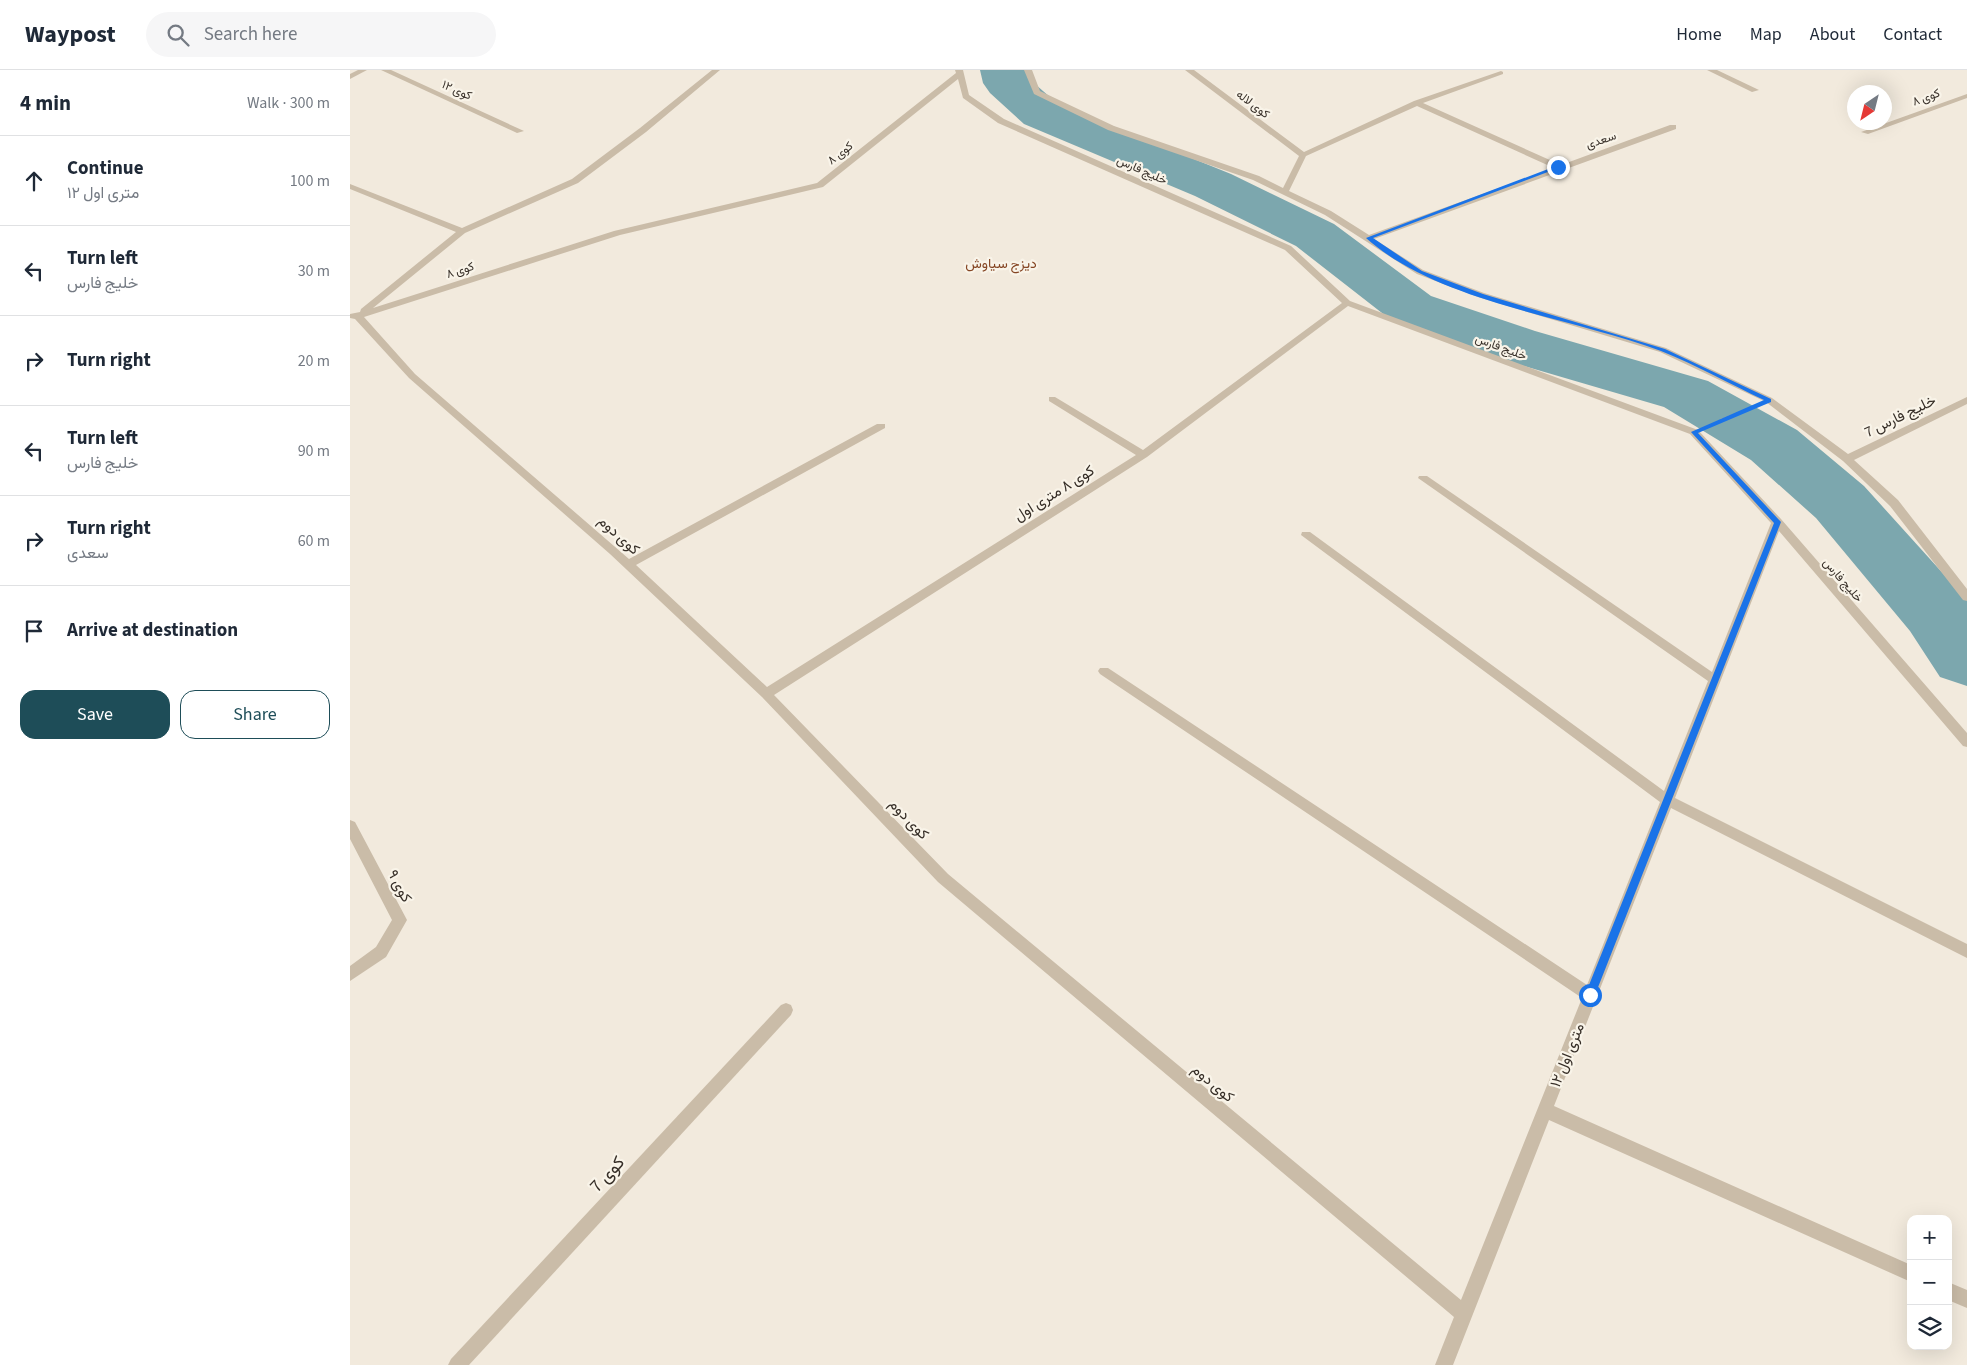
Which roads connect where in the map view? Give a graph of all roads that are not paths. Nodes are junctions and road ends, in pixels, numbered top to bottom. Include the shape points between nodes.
1 (363, 70) edge
2 (385, 70) edge
3 (716, 70) edge
4 (1028, 70) edge
5 (1189, 70) edge
6 (1711, 70) edge
7 (959, 72) edge
8 (1501, 73) dead end
9 (350, 77) edge
10 (1755, 90) dead end
11 (1967, 96) edge
12 (1417, 103) junction
13 (1673, 127) dead end
14 (520, 132) dead end
15 (1865, 132) dead end
16 (1303, 155) junction
17 (1558, 167) junction
18 (350, 186) edge
19 (1285, 192) junction
20 (462, 231) junction
21 (1369, 238) junction
22 (1347, 302) junction
23 (354, 316) edge
24 (350, 323) edge
25 (1052, 399) dead end
26 (1967, 400) edge
27 (881, 426) dead end
28 (1143, 455) junction
29 (1847, 459) junction
30 (1423, 478) dead end
31 (1777, 522) junction
32 (1306, 535) dead end
33 (628, 564) junction
34 (1967, 597) edge
35 (1104, 671) dead end
36 (1714, 680) junction
37 (766, 694) junction
38 (1967, 742) edge
39 (1667, 800) junction
40 (350, 826) edge
41 (1967, 951) edge
42 (350, 974) edge
43 (1590, 995) junction
44 (786, 1010) dead end
45 (1545, 1110) junction
46 (1907, 1272) edge
47 (1952, 1293) edge
48 (1967, 1300) edge
49 (1464, 1314) junction
50 (457, 1365) edge
51 (1444, 1365) edge

1 - 9 street
2 - 14 street, کوی ۱۲
3 - 20 street, کوی ۸ via 576,181
4 - 19 street, خلیج فارس via 1037,92 1111,128 1256,178
5 - 16 street, کوی لاله
6 - 10 street
7 - 22 street, خلیج فارس via 966,96 1001,121 1288,248
7 - 23 street, کوی ۸ via 820,185 617,233
8 - 12 street
11 - 15 street, کوی ۸
12 - 16 street
12 - 17 street
13 - 17 street, سعدی
16 - 19 street
17 - 21 street, سعدی
18 - 20 street
19 - 21 street, خلیج فارس
20 - 23 street, کوی ۸
21 - 29 street, خلیج فارس via 1420,272 1481,295 1663,350 1769,400
22 - 28 street, کوی ۸ متری اول
22 - 31 street, خلیج فارس via 1694,432
23 - 24 street
23 - 33 street, کوی دوم via 412,376
25 - 28 street
26 - 29 street, خلیج فارس 7
27 - 33 street
28 - 37 street, کوی ۸ متری اول
29 - 34 street, خلیج فارس via 1894,502
30 - 36 street
31 - 36 street, ۱۲ متری اول
31 - 38 street, خلیج فارس
32 - 39 street
33 - 37 street, کوی دوم
35 - 43 street
36 - 39 street, ۱۲ متری اول
37 - 49 street, کوی دوم via 943,878
39 - 41 street
39 - 43 street, ۱۲ متری اول
40 - 42 street, کوی ۹ via 400,920 381,952
43 - 45 street, ۱۲ متری اول
44 - 50 street, کوی 7
45 - 46 street
45 - 49 street, ۱۲ متری اول
47 - 48 street
49 - 51 street, ۱۲ متری اول

